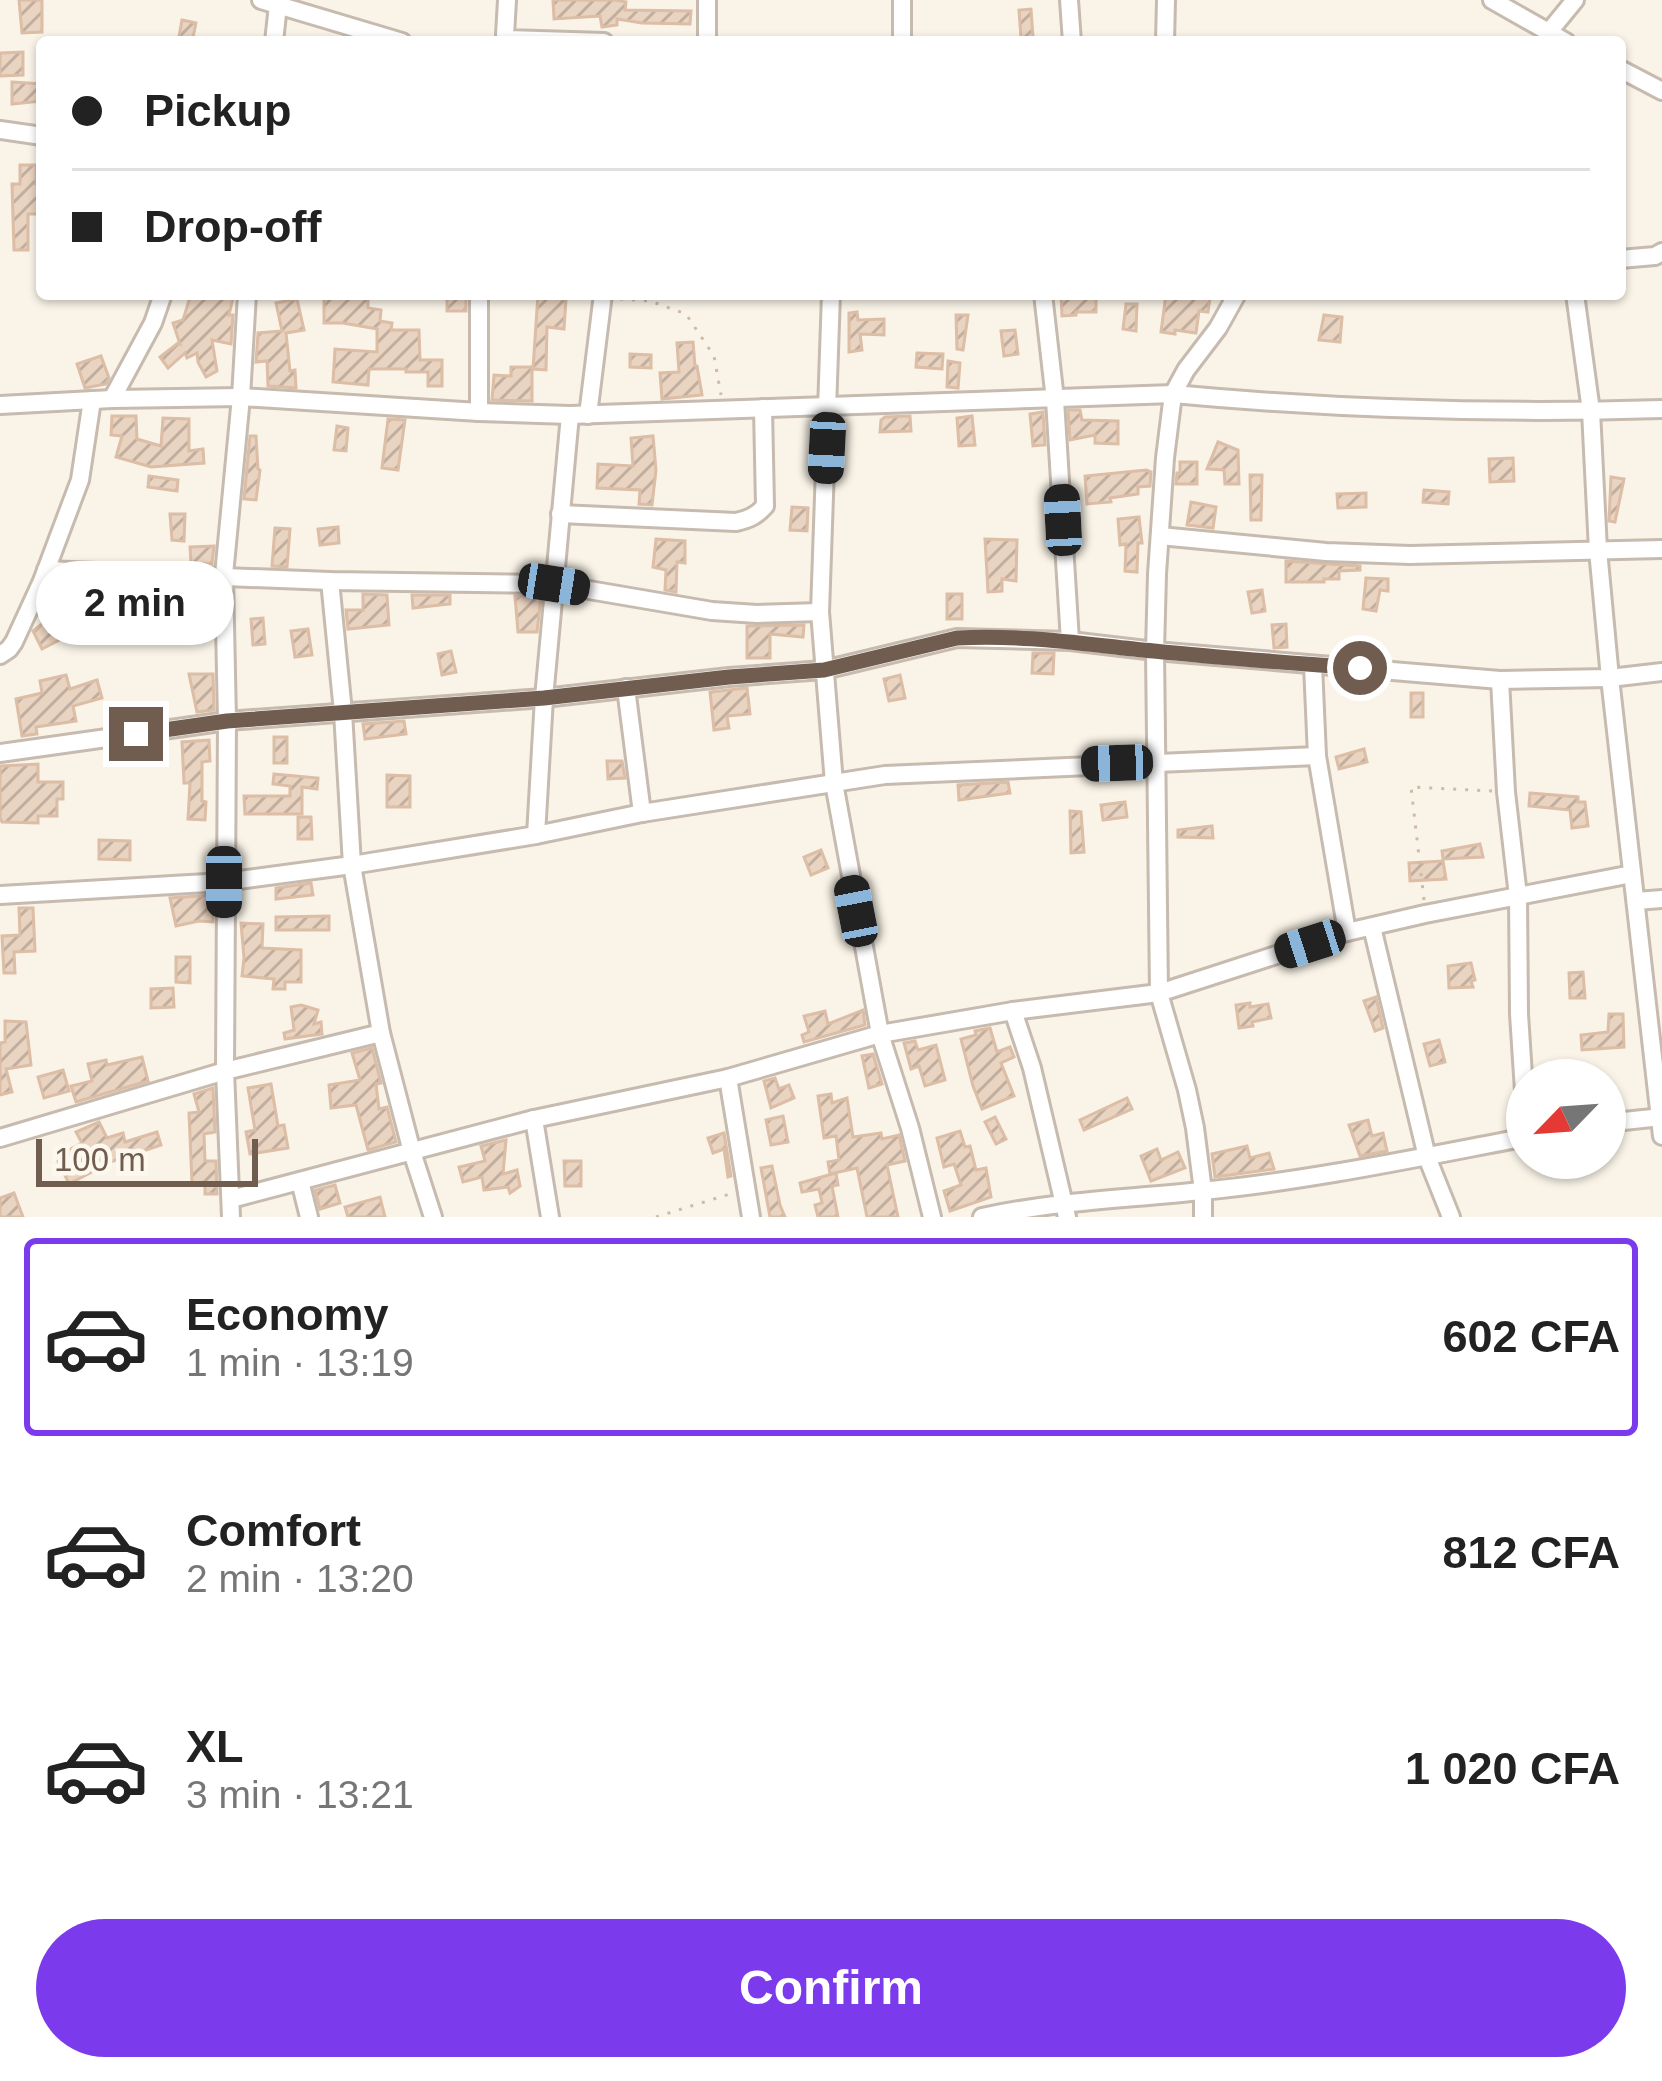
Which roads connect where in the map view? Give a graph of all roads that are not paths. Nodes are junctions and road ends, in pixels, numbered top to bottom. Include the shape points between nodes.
1 (507, 0) edge
2 (707, 0) edge
3 (902, 0) edge
4 (1070, 0) edge
5 (1166, 0) edge
6 (1492, 0) edge
7 (1575, 0) edge
8 (269, 2) edge
9 (273, 36) edge
10 (382, 36) edge
11 (506, 36) edge
12 (707, 36) edge
13 (902, 36) edge
14 (1072, 36) edge
15 (1165, 36) edge
16 (1545, 36) edge
17 (1549, 36) edge
18 (1626, 72) edge
19 (1662, 91) edge
20 (0, 130) edge
21 (36, 135) edge
22 (1662, 252) edge
23 (1626, 258) edge
24 (161, 300) edge
25 (247, 300) edge
26 (479, 300) edge
27 (601, 300) edge
28 (832, 300) edge
29 (1044, 300) edge
30 (1234, 300) edge
31 (1576, 300) edge
32 (1173, 394) junction
33 (241, 397) junction
34 (112, 399) junction
35 (92, 400) junction
36 (1055, 400) junction
37 (0, 405) edge
38 (763, 407) junction
39 (829, 407) junction
40 (1662, 409) edge
41 (1591, 411) junction
42 (479, 412) junction
43 (579, 415) junction
44 (560, 514) junction
45 (1160, 536) junction
46 (1662, 549) edge
47 (1598, 550) junction
48 (46, 570) junction
49 (224, 575) junction
50 (330, 581) junction
51 (554, 584) junction
52 (820, 613) junction
53 (1070, 641) junction
54 (1155, 651) junction
55 (0, 655) edge
56 (1313, 665) junction
57 (824, 670) junction
58 (1662, 672) edge
59 (1610, 678) junction
60 (1500, 680) junction
61 (626, 688) junction
62 (544, 698) junction
63 (344, 712) junction
64 (227, 721) junction
65 (0, 753) edge
66 (1316, 756) junction
67 (1158, 761) junction
68 (834, 783) junction
69 (642, 813) junction
70 (536, 835) junction
71 (352, 865) junction
72 (1632, 874) junction
73 (224, 882) junction
74 (0, 895) edge
75 (1518, 896) junction
76 (1662, 899) edge
77 (1636, 901) junction
78 (1372, 927) junction
79 (1347, 932) junction
80 (1159, 993) junction
81 (1013, 1011) junction
82 (381, 1033) junction
83 (880, 1034) junction
84 (1522, 1059) edge
85 (225, 1071) junction
86 (728, 1078) junction
87 (1660, 1117) edge
88 (534, 1119) junction
89 (1626, 1121) edge
90 (1662, 1136) edge
91 (0, 1138) edge
92 (1506, 1141) edge
93 (412, 1152) junction
94 (1427, 1157) junction
95 (300, 1181) junction
96 (1203, 1191) junction
97 (231, 1208) edge
98 (1065, 1210) edge
99 (309, 1217) edge
100 (433, 1217) edge
101 (550, 1217) edge
102 (751, 1217) edge
103 (932, 1217) edge
104 (982, 1217) edge
105 (1203, 1217) edge
106 (1451, 1217) edge

1 - 11 street
2 - 12 street
3 - 13 street
4 - 14 street
5 - 15 street
6 - 16 street
7 - 17 street
8 - 9 street
8 - 10 street
18 - 19 street
20 - 21 street
22 - 23 street
24 - 34 street
25 - 33 street
26 - 42 street
27 - 43 street
28 - 39 street
29 - 36 street
30 - 32 street
31 - 41 street
32 - 36 street
32 - 41 street
32 - 45 street
33 - 34 street
33 - 42 street
33 - 49 street
34 - 35 street
35 - 37 street
35 - 48 street via 80,480
36 - 39 street
36 - 53 street
38 - 39 street
38 - 43 street
38 - 44 street via 766,492 758,515 736,522
39 - 52 street
40 - 41 street
41 - 47 street
42 - 43 street
43 - 44 street
44 - 51 street
45 - 47 street via 1389,555
45 - 54 street
46 - 47 street
47 - 59 street
48 - 49 street
48 - 55 street via 14,642
49 - 50 street
49 - 64 street
50 - 51 street
50 - 63 street
51 - 52 street via 712,611
51 - 62 street
52 - 57 street
53 - 54 street
53 - 57 street via 957,638
54 - 56 street
54 - 67 street
56 - 60 street
56 - 66 street
57 - 61 street
57 - 68 street
58 - 59 street
59 - 60 street
59 - 72 street
60 - 75 street
61 - 62 street
61 - 69 street
62 - 63 street
62 - 70 street
63 - 64 street
63 - 71 street
64 - 65 street
64 - 73 street
66 - 67 street
66 - 79 street
67 - 68 street
67 - 80 street
68 - 69 street
68 - 83 street
69 - 70 street
70 - 71 street
71 - 73 street
71 - 82 street
72 - 75 street
72 - 77 street
73 - 74 street
73 - 85 street
75 - 78 street
75 - 84 street
76 - 77 street
77 - 87 street
78 - 79 street
78 - 94 street
79 - 80 street
80 - 81 street
80 - 96 street via 1187,1090
81 - 83 street
81 - 98 street
82 - 85 street
82 - 93 street
83 - 86 street
83 - 103 street
85 - 91 street
85 - 97 street
86 - 88 street
86 - 102 street
87 - 89 street
87 - 90 street
88 - 93 street
88 - 101 street
92 - 94 street
93 - 95 street
93 - 100 street
94 - 96 street
94 - 106 street
95 - 97 street
95 - 99 street
96 - 98 street
96 - 105 street
98 - 104 street

